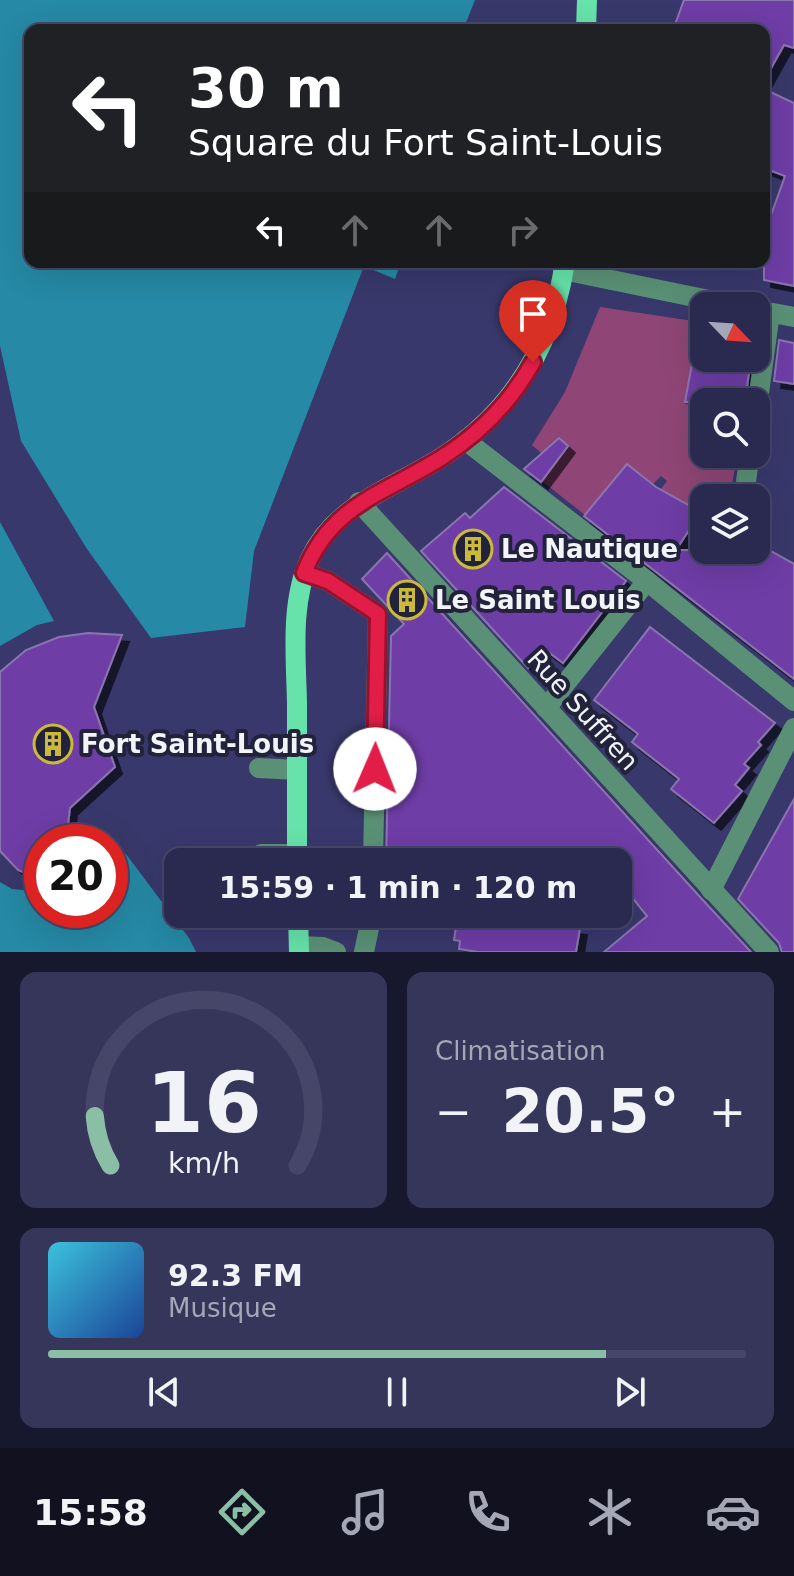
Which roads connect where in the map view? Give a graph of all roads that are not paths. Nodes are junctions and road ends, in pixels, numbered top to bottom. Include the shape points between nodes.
1 (587, 0) edge
2 (586, 24) edge
3 (564, 268) edge
4 (573, 268) edge
5 (690, 295) edge
6 (770, 312) edge
7 (794, 317) edge
8 (465, 440) junction
9 (748, 468) edge
10 (746, 481) dead end
11 (359, 502) junction
12 (304, 573) junction
13 (647, 581) junction
14 (794, 701) edge
15 (546, 708) junction
16 (794, 728) edge
17 (259, 768) dead end
18 (297, 770) junction
19 (297, 848) edge
20 (373, 848) edge
21 (711, 890) junction
22 (298, 928) edge
23 (369, 928) edge
24 (299, 949) edge
25 (336, 952) edge
26 (364, 952) edge
27 (769, 952) edge

1 - 2 main road
3 - 8 main road via 553,312 529,370 505,405
4 - 5 street
6 - 7 street
8 - 11 main road
8 - 13 street
9 - 10 street
11 - 12 main road via 324,537
11 - 15 street, Rue Suffren
12 - 18 main road via 298,606
12 - 20 street via 328,581 378,614
13 - 14 street
13 - 15 street
15 - 21 street, Rue Suffren
16 - 21 street
17 - 18 street
18 - 19 main road
21 - 27 street, Rue Suffren
22 - 24 main road
23 - 26 street
24 - 25 street

